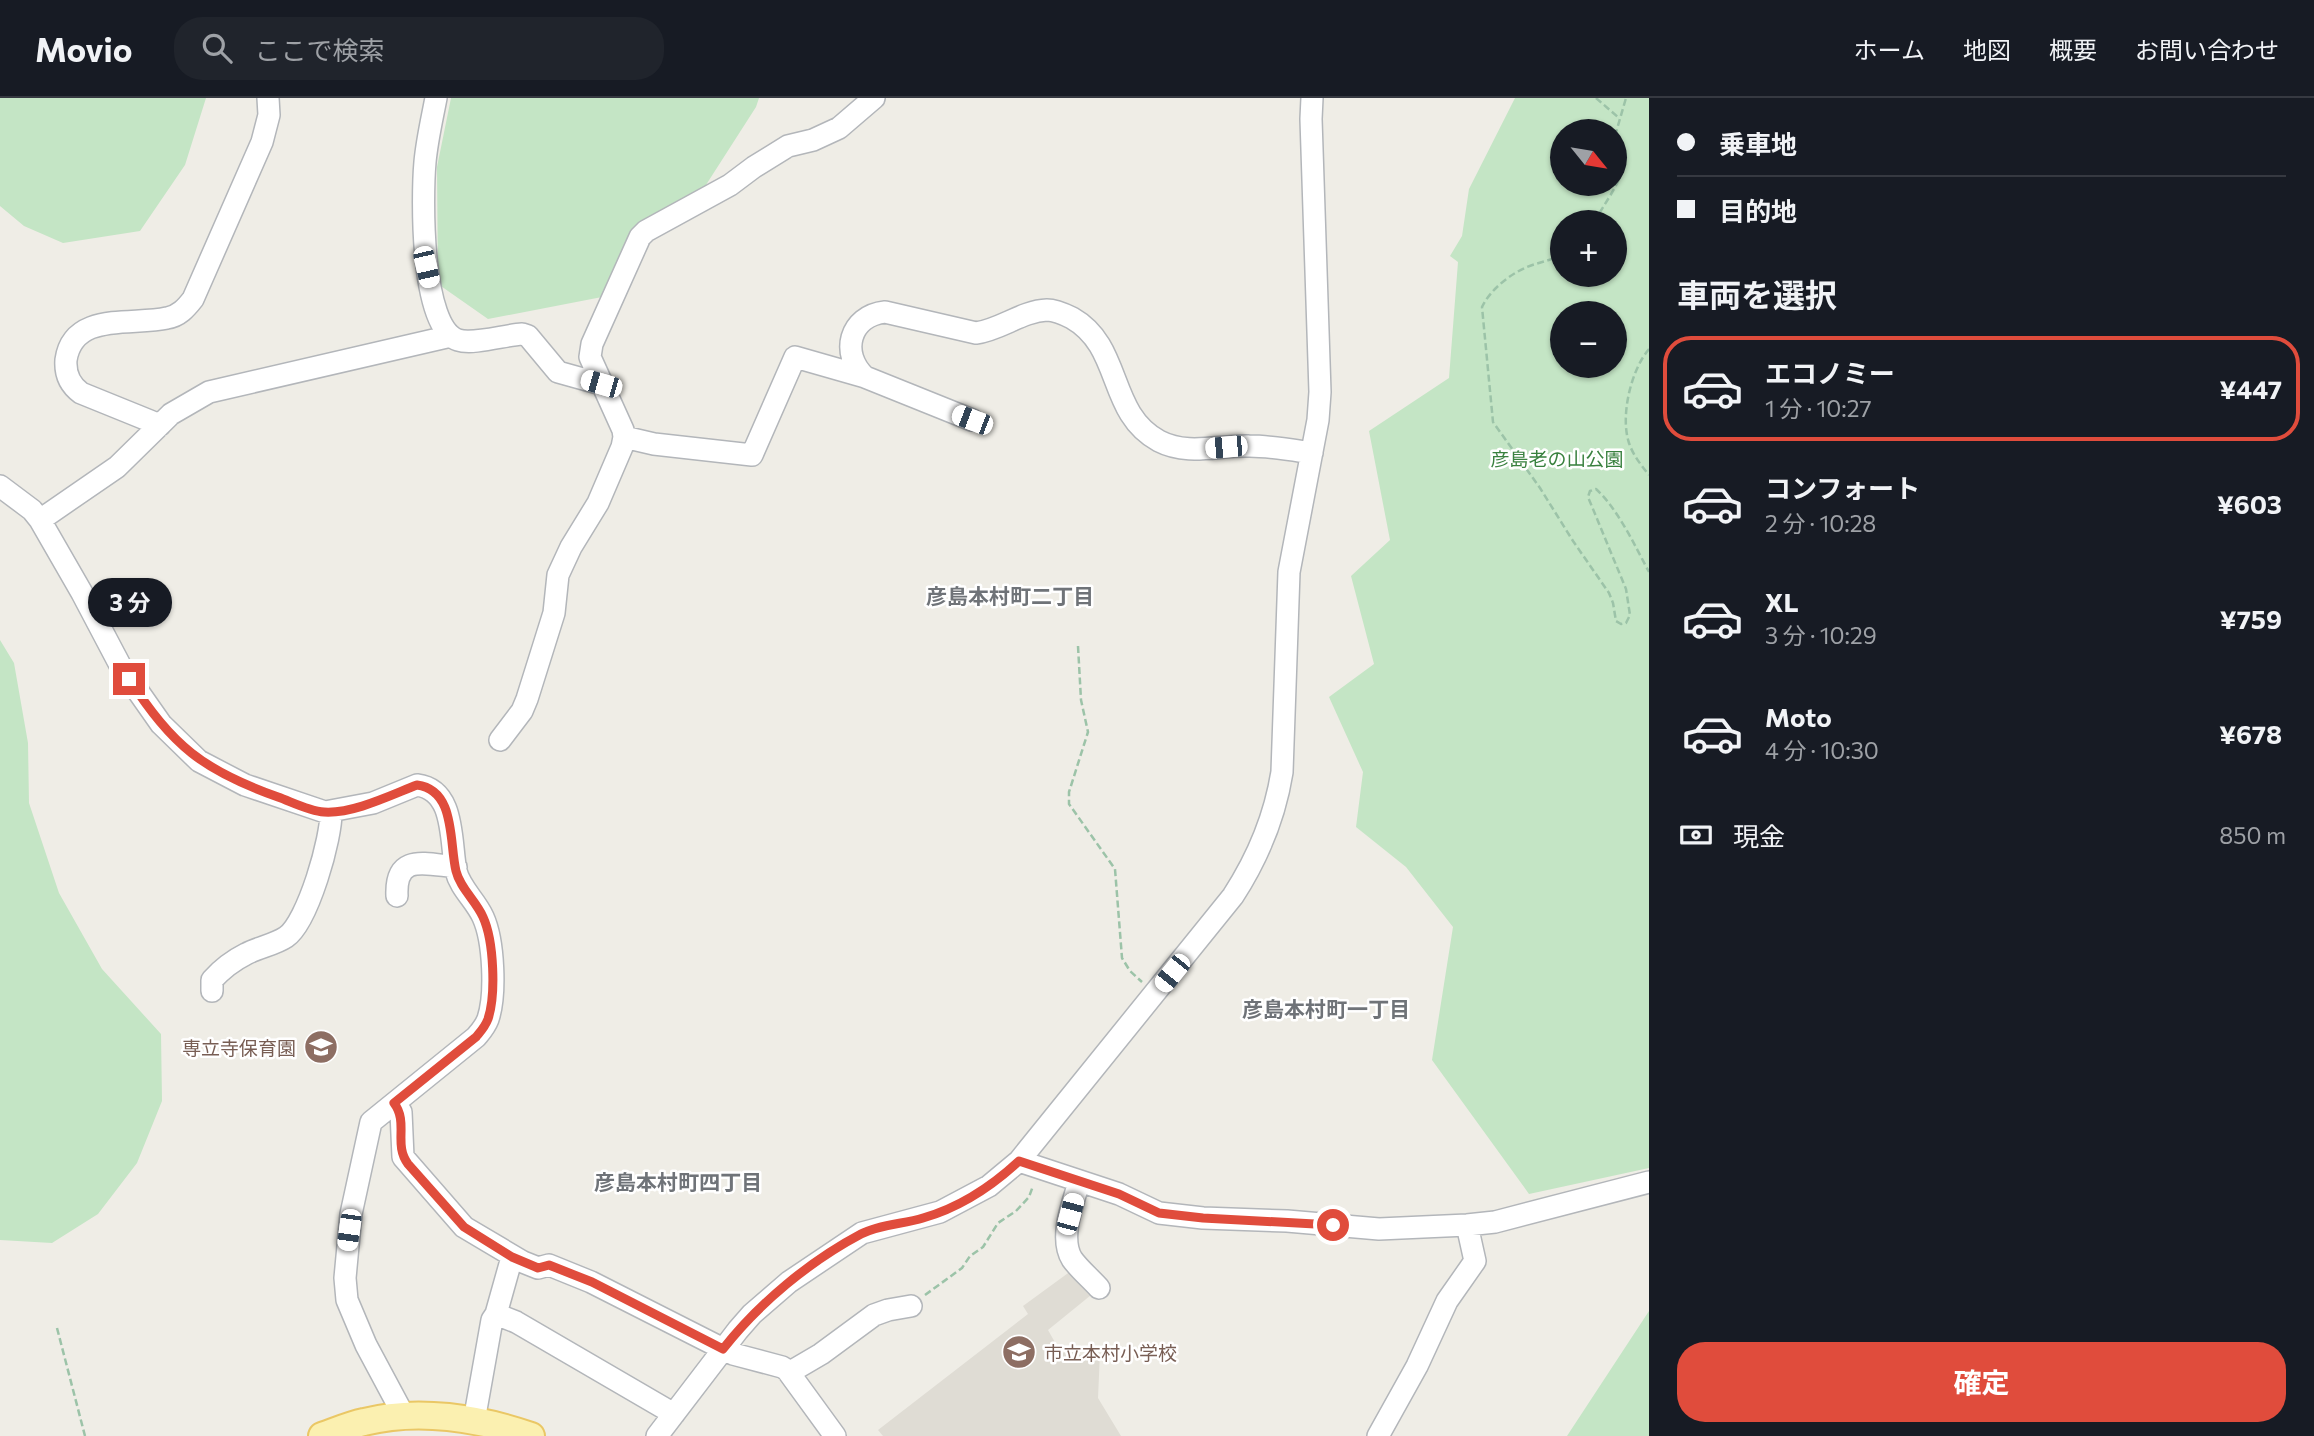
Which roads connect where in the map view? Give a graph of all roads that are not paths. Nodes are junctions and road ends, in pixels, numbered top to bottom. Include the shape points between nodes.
1 (268, 98) edge
2 (436, 98) edge
3 (874, 98) edge
4 (1312, 98) edge
5 (451, 336) junction
6 (865, 377) junction
7 (601, 384) junction
8 (972, 420) dead end
9 (160, 425) junction
10 (624, 437) junction
11 (1312, 453) junction
12 (0, 486) edge
13 (40, 520) junction
14 (500, 740) dead end
15 (331, 811) junction
16 (456, 867) junction
17 (397, 896) dead end
18 (212, 991) dead end
19 (394, 1103) junction
20 (1019, 1161) junction
21 (1079, 1182) junction
22 (1649, 1182) edge
23 (1467, 1225) junction
24 (512, 1257) junction
25 (1099, 1288) dead end
26 (911, 1306) road end
27 (496, 1314) junction
28 (723, 1349) junction
29 (787, 1370) junction
30 (674, 1414) junction
31 (404, 1416) junction
32 (474, 1421) junction
33 (322, 1436) edge
34 (531, 1436) edge
35 (657, 1436) edge
36 (835, 1436) edge
37 (1378, 1436) edge

1 - 9 street via 262,142 187,307 168,318 92,327 77,336 67,355 67,374 81,393
2 - 5 street via 425,160 426,267 441,324
3 - 7 street via 839,128 788,146 640,237 592,344 590,357
4 - 11 street via 1320,382
5 - 7 street via 466,341 528,336 558,372
5 - 9 street via 225,387 183,405
6 - 8 street
6 - 10 street via 795,357 752,455
6 - 11 street via 852,358 851,338 862,322 876,313 895,313 976,333 1034,312 1056,311 1096,336 1127,409 1156,439 1188,449 1249,445
7 - 10 street
9 - 13 street via 117,467
10 - 14 street via 598,503 558,575 552,621 527,698
11 - 20 street via 1289,572 1280,785 1257,855 1233,896
12 - 13 street
13 - 15 street via 115,656 171,734 199,761 227,777 306,807
15 - 16 street via 424,786 444,803
15 - 18 street via 318,874 296,929 244,955 212,980
16 - 17 street via 412,863 398,879
16 - 19 street via 485,922 491,958 488,1020 476,1037
19 - 24 street via 401,1112 402,1157 464,1227
19 - 31 street via 368,1127 351,1214 345,1289 354,1321
20 - 21 street
20 - 28 street via 989,1186 940,1212 862,1233 789,1282 752,1314
21 - 23 street via 1159,1213 1192,1217 1379,1229
21 - 25 street via 1070,1214 1068,1248 1071,1258
22 - 23 street via 1521,1216
23 - 37 street via 1475,1261 1447,1301
24 - 27 street
24 - 28 street via 592,1282
26 - 29 street via 874,1315 821,1354
27 - 30 street
27 - 32 street
28 - 29 street
28 - 30 street
29 - 36 street
30 - 35 street
31 - 32 main road
31 - 33 main road
32 - 34 main road

